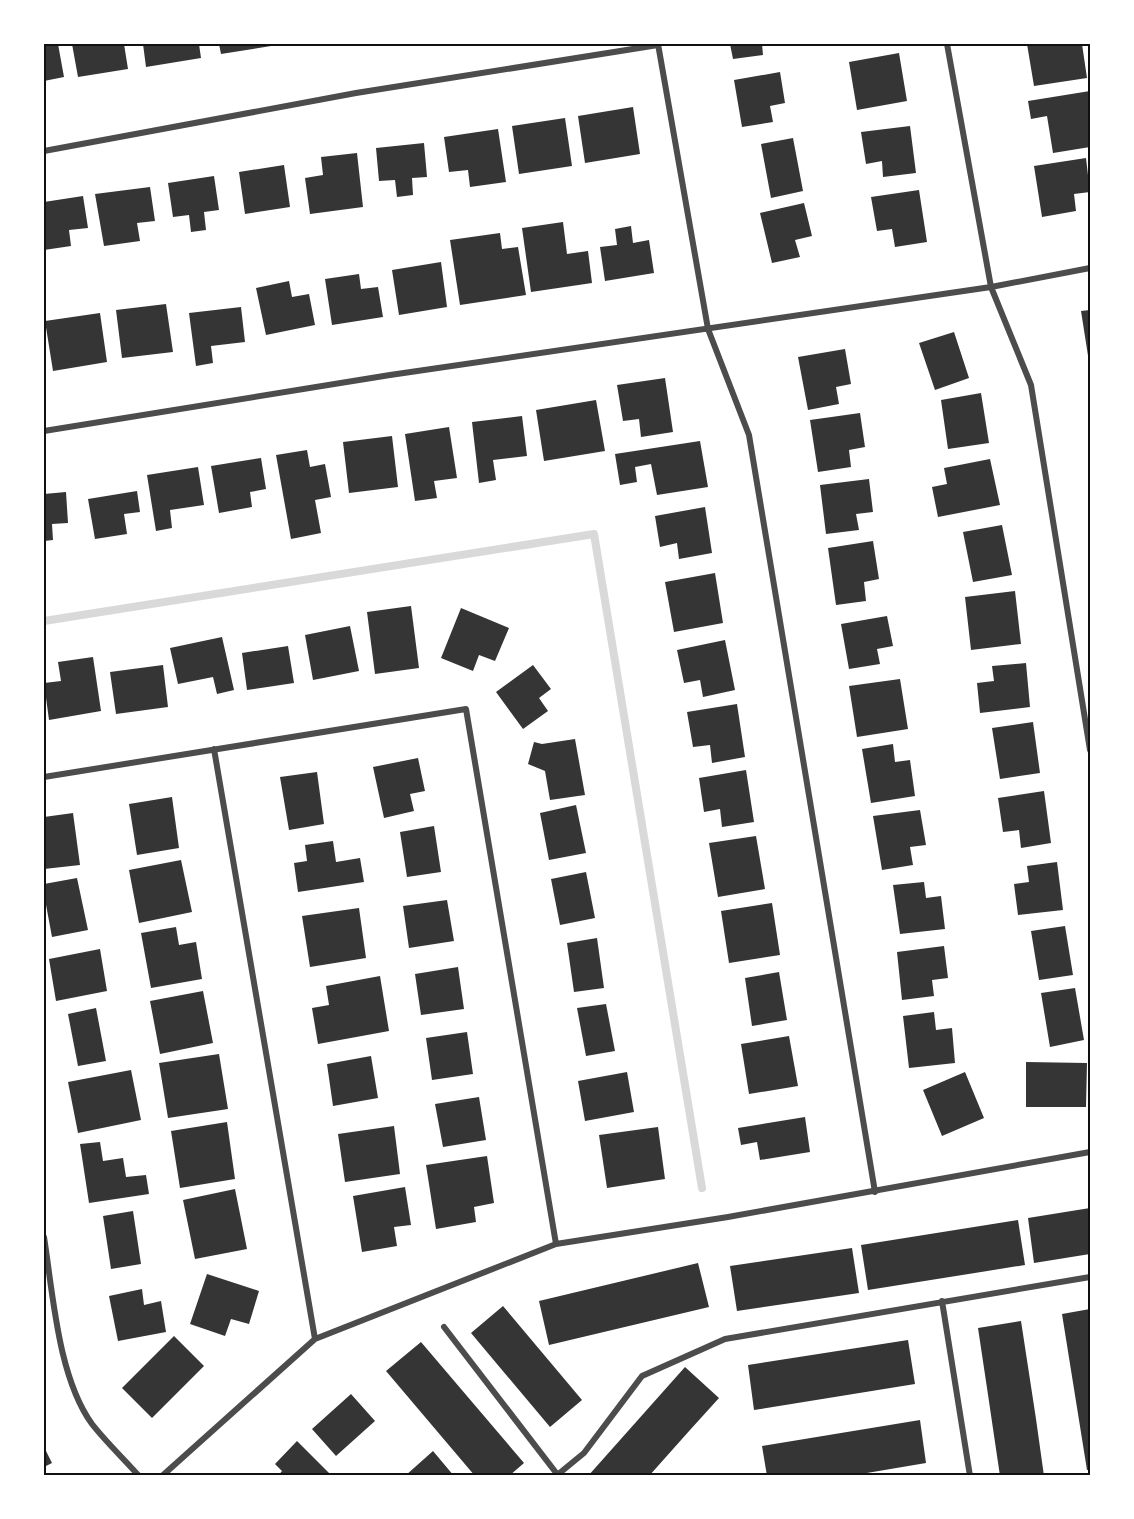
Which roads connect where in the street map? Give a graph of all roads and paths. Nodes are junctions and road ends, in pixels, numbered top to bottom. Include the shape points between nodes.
1 (658, 44) edge
2 (946, 44) edge
3 (44, 151) edge
4 (1090, 268) edge
5 (991, 287) junction
6 (708, 328) junction
7 (44, 431) edge
8 (214, 749) junction
9 (1090, 750) edge
10 (44, 777) edge
11 (1090, 1152) edge
12 (875, 1191) junction
13 (44, 1237) edge
14 (556, 1244) junction
15 (1090, 1277) edge
16 (942, 1301) junction
17 (444, 1327) dead end
18 (315, 1339) junction
19 (556, 1475) edge
20 (139, 1476) edge
21 (162, 1476) edge
22 (970, 1476) edge

1 - 3 street via 356,93
1 - 6 street
2 - 5 street
4 - 5 street
5 - 6 street
5 - 9 street via 1031,385
6 - 7 street
6 - 12 street via 749,435
8 - 10 street
8 - 14 street via 466,709
8 - 18 street
11 - 12 street
12 - 14 street
13 - 20 street via 64,1362 78,1398 92,1424
14 - 18 street
15 - 16 street
16 - 19 street via 725,1339 642,1376 584,1453
16 - 22 street
17 - 19 street
18 - 21 street

